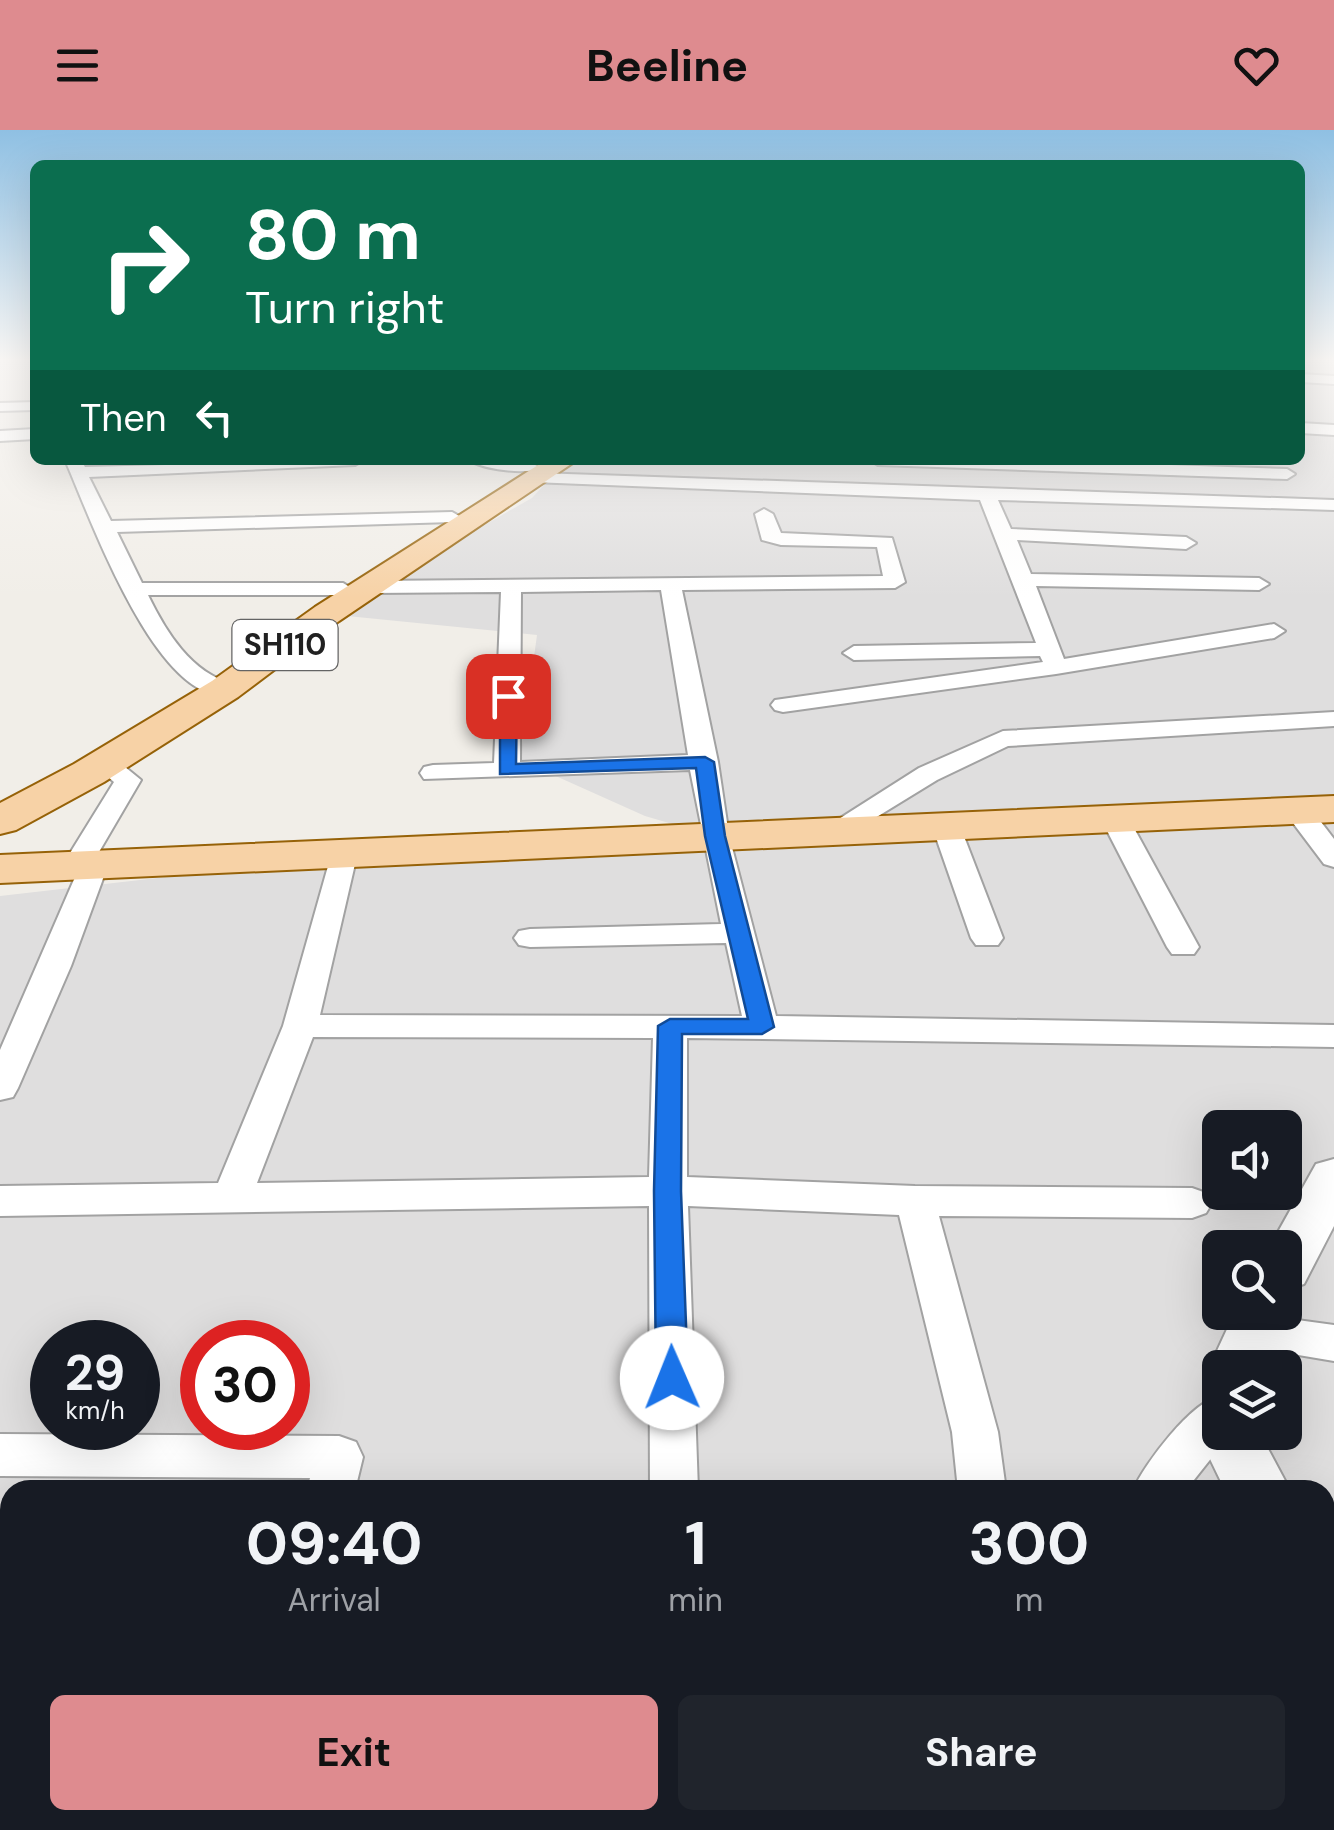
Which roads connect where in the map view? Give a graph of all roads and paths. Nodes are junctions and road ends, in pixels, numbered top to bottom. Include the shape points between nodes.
1 (122, 465) edge
2 (754, 465) edge
3 (1167, 465) edge
4 (75, 466) edge
5 (545, 466) edge
6 (1282, 467) edge
7 (750, 486) junction
8 (986, 493) junction
9 (764, 514) dead end
10 (452, 517) junction
11 (1330, 517) edge
12 (103, 527) junction
13 (1006, 534) junction
14 (1186, 542) dead end
15 (1021, 580) junction
16 (670, 582) junction
17 (1258, 584) dead end
18 (511, 585) junction
19 (357, 588) junction
20 (132, 590) junction
21 (1274, 631) dead end
22 (854, 653) dead end
23 (1054, 658) junction
24 (214, 686) junction
25 (783, 704) dead end
26 (1334, 719) edge
27 (705, 762) junction
28 (105, 763) junction
29 (507, 770) junction
30 (433, 772) dead end
31 (0, 801) edge
32 (1316, 810) edge
33 (1115, 818) junction
34 (0, 820) edge
35 (946, 826) junction
36 (834, 831) junction
37 (715, 836) junction
38 (344, 851) junction
39 (1334, 858) edge
40 (85, 865) junction
41 (0, 869) edge
42 (739, 933) junction
43 (530, 938) dead end
44 (988, 938) dead end
45 (1184, 947) dead end
46 (300, 1026) junction
47 (670, 1026) junction
48 (762, 1027) junction
49 (1334, 1036) edge
50 (0, 1088) edge
51 (1334, 1178) edge
52 (668, 1191) junction
53 (232, 1196) junction
54 (0, 1200) edge
55 (915, 1201) junction
56 (1192, 1202) dead end
57 (1302, 1237) edge
58 (1334, 1344) edge
59 (1302, 1357) edge
60 (1202, 1428) edge
61 (1249, 1450) edge
62 (0, 1455) edge
63 (333, 1480) edge
64 (674, 1480) edge
65 (981, 1480) edge
66 (1164, 1480) edge
67 (1256, 1480) edge

1 - 4 street
2 - 7 street
3 - 6 street
4 - 12 street
5 - 7 street
5 - 10 main road, SH110
5 - 19 main road, SH110
6 - 11 street
7 - 8 street
8 - 11 street
8 - 13 street
9 - 16 street via 769,536 883,534 894,582
10 - 12 street
10 - 19 main road, SH110
12 - 20 street
13 - 14 street
13 - 15 street
15 - 17 street
15 - 23 street
16 - 18 street
16 - 27 street
18 - 19 street
18 - 29 street
19 - 20 street
19 - 24 main road, SH110
20 - 24 street via 156,634
21 - 23 street
22 - 23 street
23 - 25 street
24 - 28 main road, SH110
24 - 31 main road, SH110
26 - 36 street via 1003,739 928,774
27 - 29 street
27 - 37 street
28 - 34 main road, SH110
28 - 40 street via 128,780
29 - 30 street
32 - 33 main road
32 - 39 street
33 - 35 main road
33 - 45 street
35 - 36 main road
35 - 44 street
36 - 37 main road
37 - 38 main road
37 - 42 street
38 - 40 main road
38 - 46 street
40 - 41 main road
40 - 50 street via 54,966
42 - 43 street
42 - 48 street
46 - 47 street
46 - 53 street
47 - 48 street
47 - 52 street
48 - 49 street
51 - 57 street
52 - 53 street
52 - 55 street
52 - 64 street
53 - 54 street
55 - 56 street
55 - 65 street via 975,1432
58 - 59 street
60 - 66 street
61 - 67 street
62 - 63 street via 339,1457

